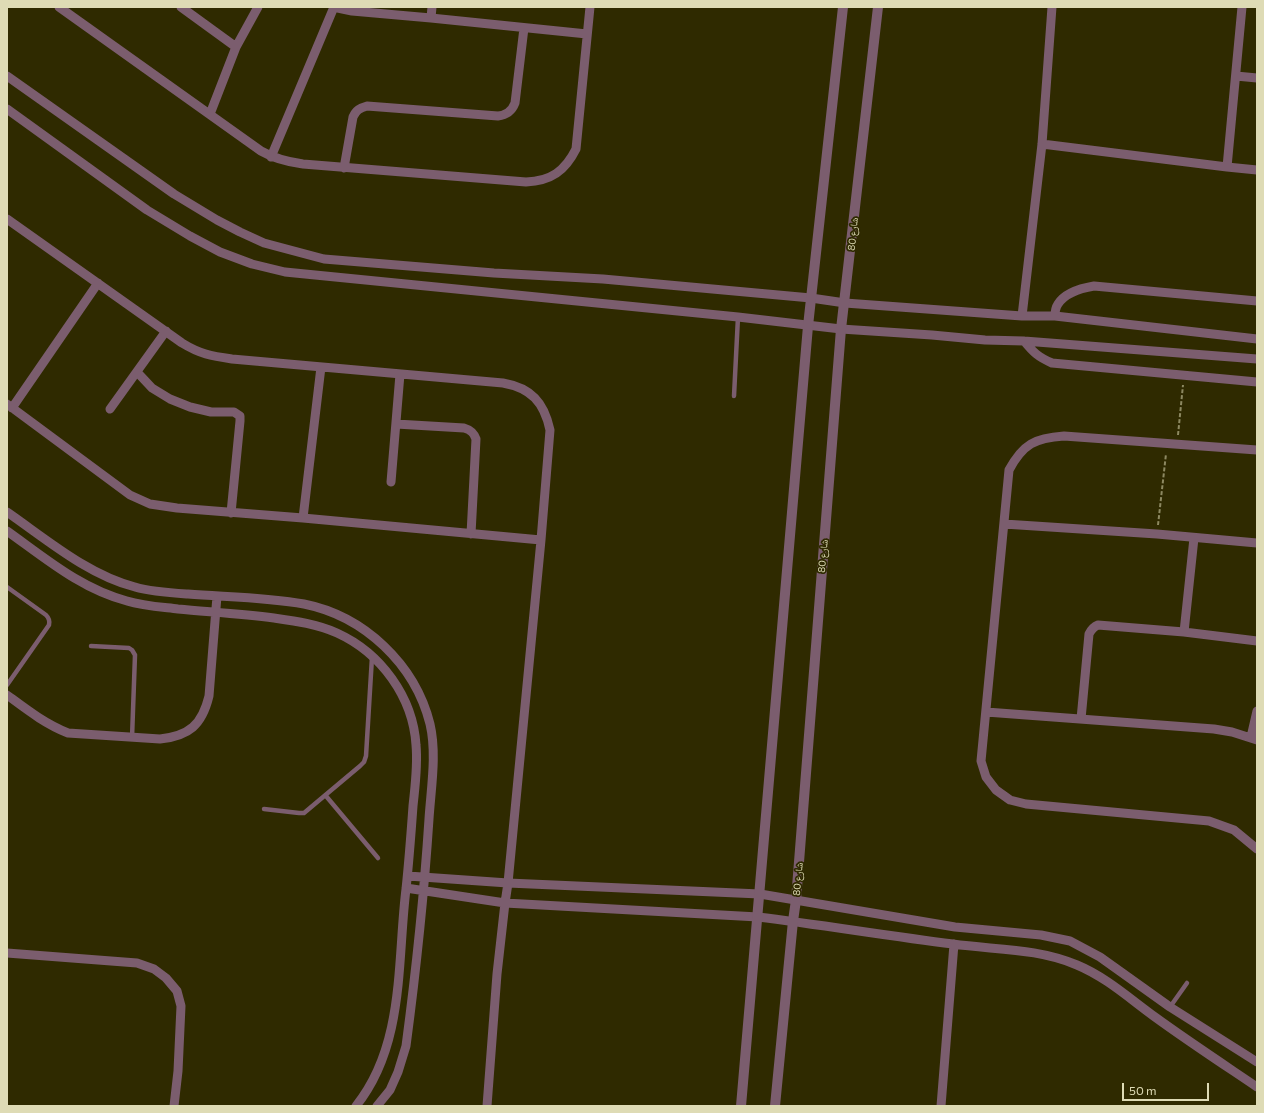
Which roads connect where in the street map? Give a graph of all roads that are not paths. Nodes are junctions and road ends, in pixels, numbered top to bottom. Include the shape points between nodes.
1 (59, 7) edge
2 (181, 7) edge
3 (258, 7) edge
4 (334, 7) edge
5 (432, 7) edge
6 (590, 7) edge
7 (843, 7) edge
8 (878, 7) edge
9 (1052, 7) edge
10 (1242, 7) edge
11 (431, 18) junction
12 (524, 28) junction
13 (587, 34) junction
14 (236, 47) junction
15 (7, 76) edge
16 (1236, 76) junction
17 (1257, 78) edge
18 (7, 110) edge
19 (210, 114) junction
20 (1042, 144) junction
21 (271, 157) junction
22 (1227, 167) junction
23 (344, 168) junction
24 (1257, 170) edge
25 (7, 219) edge
26 (98, 283) junction
27 (811, 298) junction
28 (1257, 301) edge
29 (845, 303) junction
30 (1022, 316) junction
31 (1055, 316) junction
32 (738, 317) junction
33 (808, 326) junction
34 (841, 329) junction
35 (166, 331) junction
36 (1257, 339) edge
37 (1024, 341) junction
38 (1257, 359) edge
39 (321, 367) junction
40 (137, 372) junction
41 (400, 374) junction
42 (1257, 382) edge
43 (734, 396) dead end
44 (10, 406) edge
45 (110, 410) dead end
46 (396, 424) junction
47 (1257, 450) edge
48 (391, 482) dead end
49 (7, 512) edge
50 (231, 512) junction
51 (303, 518) junction
52 (1004, 524) junction
53 (7, 531) edge
54 (470, 534) junction
55 (1194, 538) junction
56 (541, 540) junction
57 (1257, 543) edge
58 (7, 587) edge
59 (217, 596) junction
60 (216, 612) junction
61 (1184, 632) junction
62 (1257, 641) edge
63 (91, 646) dead end
64 (372, 656) junction
65 (7, 685) edge
66 (7, 695) edge
67 (1257, 711) edge
68 (986, 712) junction
69 (1081, 719) junction
70 (132, 738) junction
71 (1254, 739) edge
72 (326, 796) junction
73 (264, 809) dead end
74 (1257, 849) edge
75 (378, 858) dead end
76 (408, 876) junction
77 (426, 877) junction
78 (508, 883) junction
79 (406, 888) junction
80 (424, 890) junction
81 (760, 894) junction
82 (796, 900) junction
83 (505, 903) junction
84 (758, 917) junction
85 (793, 921) junction
86 (954, 944) junction
87 (7, 953) edge
88 (1187, 983) dead end
89 (1170, 1007) junction
90 (1257, 1062) edge
91 (1257, 1087) edge
92 (174, 1106) edge
93 (356, 1106) edge
94 (377, 1106) edge
95 (487, 1106) edge
96 (741, 1106) edge
97 (775, 1106) edge
98 (941, 1106) edge

1 - 19 street
2 - 14 street
3 - 14 street
4 - 11 street via 352,12
4 - 21 street
5 - 11 street
6 - 13 street
7 - 27 street
8 - 29 street, شارع 80
9 - 20 street
10 - 16 street
11 - 12 street
12 - 13 street
12 - 23 street via 515,102 511,111 498,116 363,107 353,117
13 - 23 street via 576,149 568,163 557,174 537,182 526,182
14 - 19 street
15 - 27 street via 174,194 217,220 264,243 324,259 603,279
16 - 17 street
16 - 22 street
18 - 32 street via 147,210 220,252 252,264 285,272 320,276
19 - 21 street
20 - 22 street
20 - 30 street
21 - 23 street via 287,162
22 - 24 street
25 - 26 street
26 - 35 street
26 - 44 street
27 - 29 street
27 - 33 street
28 - 31 street via 1094,286 1065,297 1057,304
29 - 30 street
29 - 34 street, شارع 80
30 - 31 street
31 - 36 street
32 - 33 street
32 - 43 lane
33 - 34 street
33 - 81 street
34 - 37 street
34 - 82 street, شارع 80
35 - 39 street via 196,351 214,357
35 - 40 street
37 - 38 street
37 - 42 street via 1034,353 1052,363
39 - 41 street
39 - 51 street
40 - 45 street
40 - 50 street via 152,388 170,399 211,412 238,414 240,421
41 - 46 street
41 - 56 street via 515,385 535,397 543,407 550,430
44 - 50 street via 140,500 162,506
46 - 48 street
46 - 54 street via 464,428 475,435
47 - 52 street via 1064,436 1047,438 1034,442 1024,449 1009,470
49 - 59 street via 86,567 110,579 135,588
50 - 51 street
51 - 54 street
52 - 55 street
52 - 68 street
53 - 60 street via 78,581 102,593 128,602 155,607
54 - 56 street
55 - 57 street
55 - 61 street
56 - 78 street
58 - 65 lane via 46,615 50,623
59 - 60 street
59 - 77 street via 305,604 329,611 372,635 394,656 412,679 424,706 433,745
60 - 64 street via 321,627 352,641
60 - 70 street via 209,696 206,710 198,723 174,738
61 - 62 street
61 - 69 street via 1098,625 1092,629 1089,634
63 - 70 lane via 129,648 135,655
64 - 72 lane via 366,756 364,762
64 - 76 street via 395,683 405,702 416,744 417,766
66 - 70 street via 46,723 68,733
67 - 71 street
68 - 69 street
68 - 74 street via 981,761 992,786 1010,800 1026,804 1209,822 1234,830
69 - 71 street via 1214,729
72 - 73 lane via 304,813
72 - 75 lane
76 - 77 street
76 - 79 street
77 - 78 street
77 - 80 street
78 - 81 street
78 - 83 street
79 - 80 street
79 - 93 street via 395,1012 390,1036 370,1087
80 - 83 street
80 - 94 street via 406,1046 390,1090
81 - 82 street
81 - 84 street
82 - 85 street, شارع 80
82 - 89 street via 956,927 1041,934 1070,941 1100,957
83 - 84 street
83 - 95 street
84 - 85 street
84 - 96 street
85 - 86 street
85 - 97 street, شارع 80
86 - 91 street via 1024,951 1078,965 1103,978
86 - 98 street
87 - 92 street via 137,963 154,969 166,978 177,992 181,1006
88 - 89 lane
89 - 90 street

